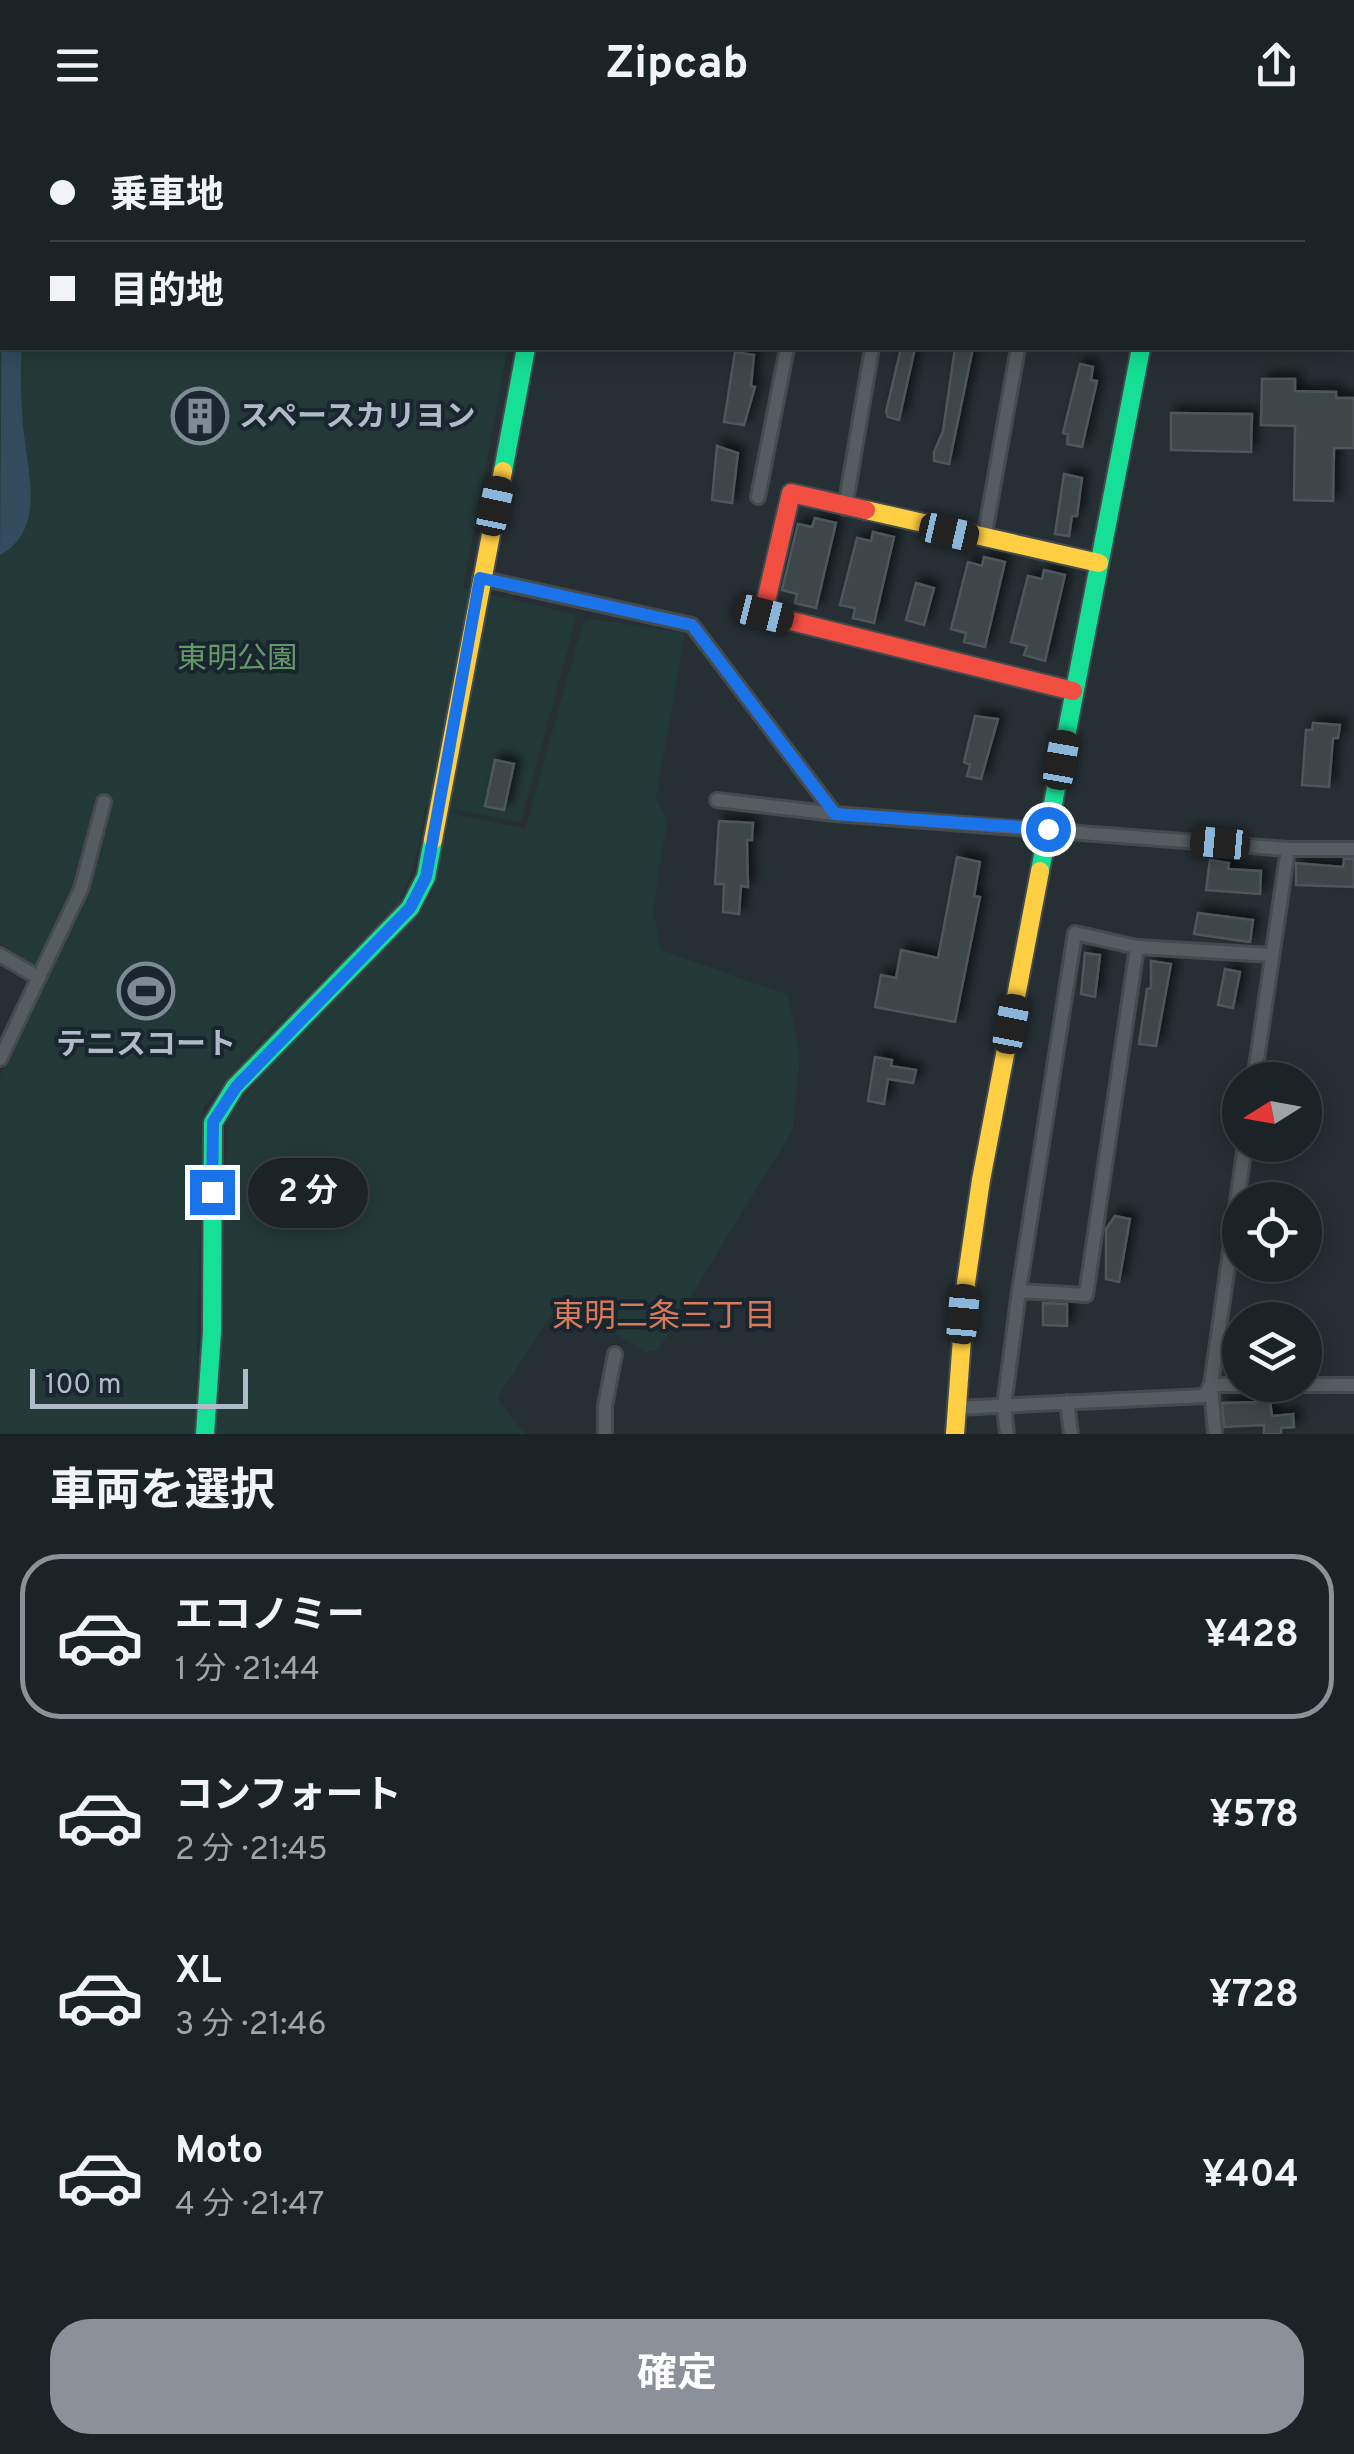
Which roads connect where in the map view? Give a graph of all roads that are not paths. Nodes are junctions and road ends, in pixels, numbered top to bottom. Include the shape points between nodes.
1 (526, 350) edge
2 (787, 350) edge
3 (872, 350) edge
4 (1018, 350) edge
5 (1141, 350) edge
6 (758, 497) dead end
7 (845, 508) junction
8 (984, 540) junction
9 (1100, 563) junction
10 (480, 578) junction
11 (1073, 691) junction
12 (717, 800) dead end
13 (104, 802) dead end
14 (835, 814) junction
15 (1048, 829) junction
16 (1288, 849) junction
17 (1354, 849) edge
18 (1137, 947) junction
19 (0, 955) edge
20 (1272, 955) junction
21 (39, 978) junction
22 (0, 1060) edge
23 (1257, 1062) edge
24 (1243, 1162) edge
25 (1019, 1291) junction
26 (615, 1354) dead end
27 (1211, 1384) junction
28 (1222, 1384) edge
29 (1322, 1385) edge
30 (1354, 1385) edge
31 (1067, 1402) junction
32 (1004, 1406) junction
33 (956, 1408) junction
34 (205, 1434) edge
35 (605, 1434) edge
36 (955, 1434) edge
37 (1006, 1434) edge
38 (1071, 1434) edge
39 (1215, 1434) edge

1 - 10 street
2 - 6 street
3 - 7 street
4 - 8 street
5 - 9 street
7 - 8 street
7 - 11 street via 791,493 764,614
8 - 9 street
9 - 11 street
10 - 14 street via 692,625
10 - 34 street via 426,877 410,908 236,1087 213,1122
11 - 15 street
12 - 14 street
13 - 21 street via 81,890
14 - 15 street
15 - 16 street
15 - 33 street via 979,1197
16 - 17 street
16 - 20 street
18 - 20 street
18 - 25 street via 1086,1295
18 - 25 street via 1075,933
19 - 21 street
20 - 23 street
21 - 22 street
24 - 27 street
25 - 32 street
26 - 35 street
27 - 28 street
27 - 31 street via 1204,1396
27 - 39 street
29 - 30 street
31 - 32 street
31 - 38 street
32 - 33 street
32 - 37 street
33 - 36 street

